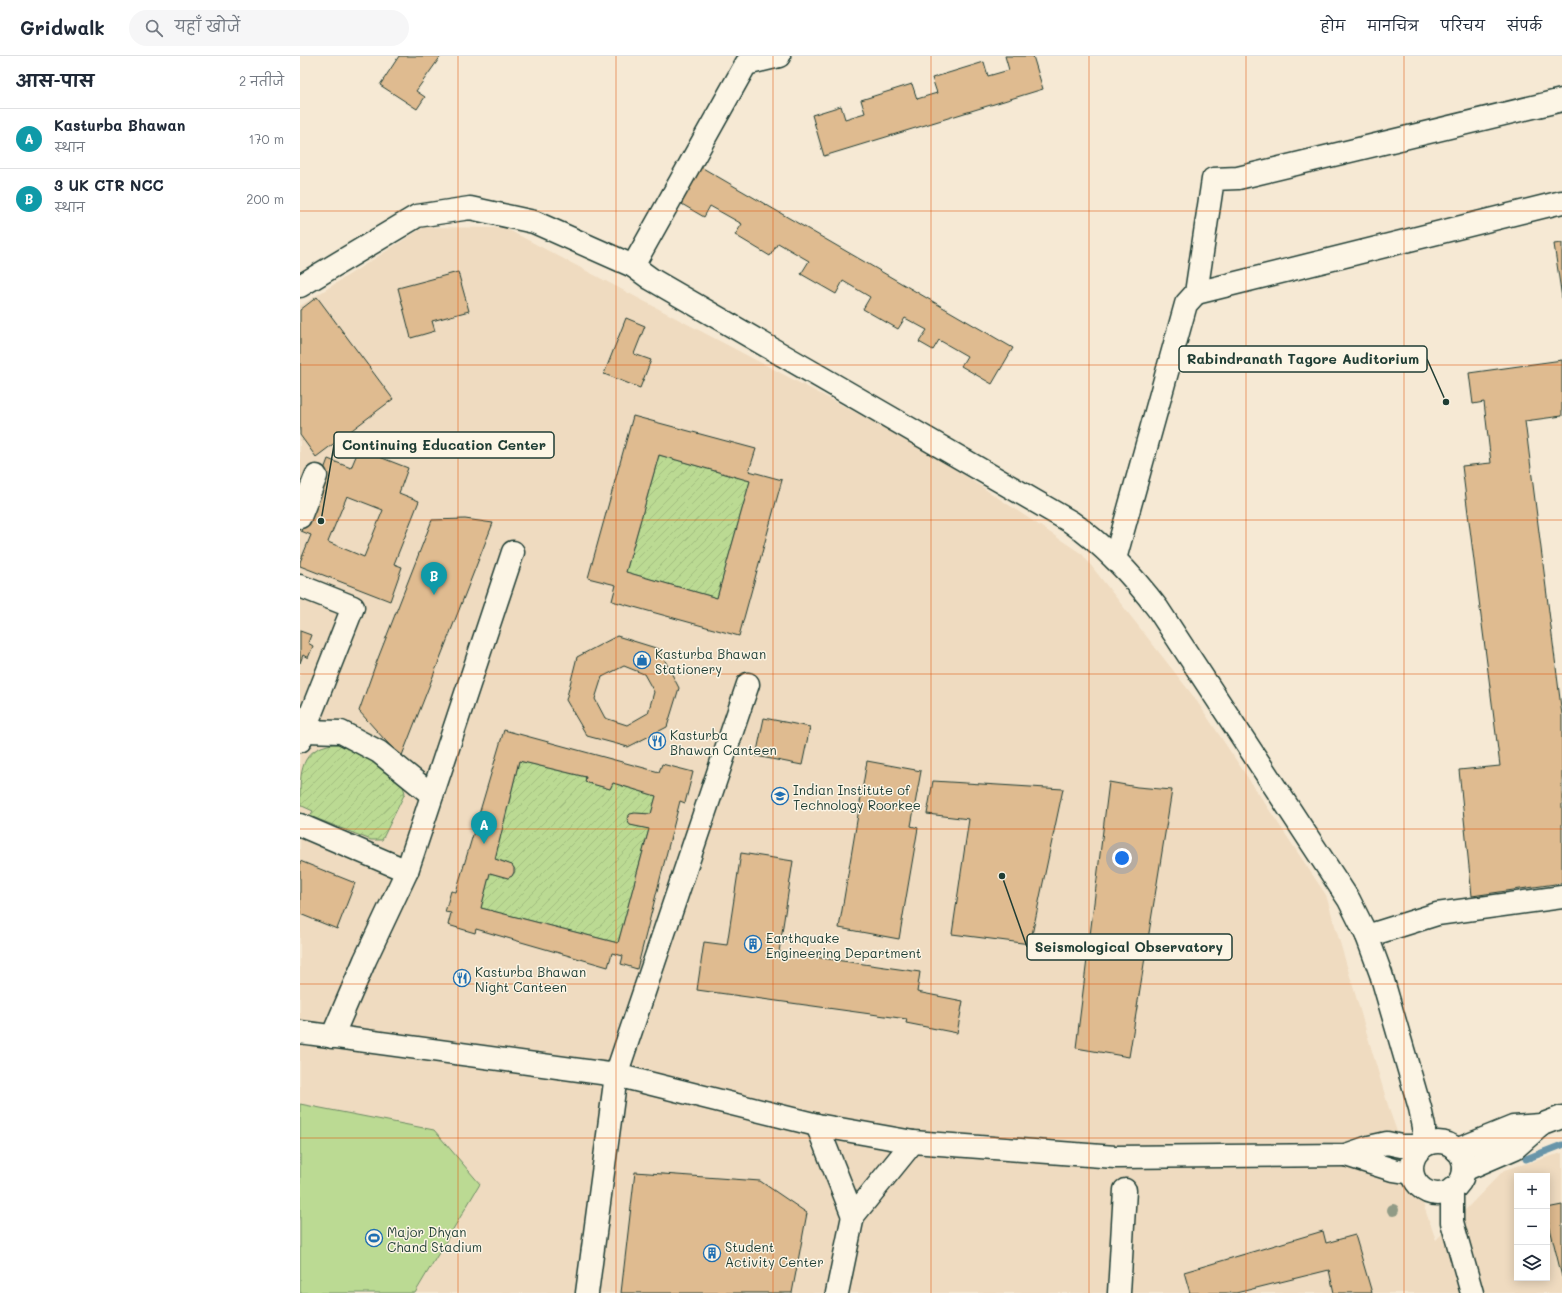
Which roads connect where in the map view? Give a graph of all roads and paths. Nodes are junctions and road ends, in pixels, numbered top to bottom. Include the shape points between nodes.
1 (772, 57) edge
2 (1562, 100) edge
3 (1562, 202) edge
4 (633, 266) junction
5 (300, 286) edge
6 (1196, 293) junction
7 (316, 476) dead end
8 (300, 517) edge
9 (512, 552) dead end
10 (1115, 559) junction
11 (300, 586) edge
12 (748, 684) dead end
13 (302, 736) edge
14 (432, 795) junction
15 (300, 825) edge
16 (407, 871) junction
17 (1562, 896) edge
18 (1367, 936) junction
19 (300, 1032) edge
20 (332, 1037) junction
21 (616, 1075) junction
22 (1562, 1117) edge
23 (817, 1125) junction
24 (1541, 1125) junction
25 (913, 1142) junction
26 (1442, 1146) junction
27 (1346, 1155) junction
28 (1464, 1170) junction
29 (1412, 1173) junction
30 (1125, 1190) dead end
31 (1443, 1192) junction
32 (853, 1216) junction
33 (587, 1293) edge
34 (837, 1293) edge
35 (1119, 1293) edge
36 (1472, 1293) edge

1 - 4 street via 746,64
2 - 6 street via 1238,178 1213,179
3 - 6 street
4 - 5 street via 534,222 470,208 417,216
4 - 10 street via 651,279 1071,522 1091,536
6 - 10 street via 1186,304
7 - 8 street
9 - 14 street
10 - 18 street via 1158,609 1349,900
11 - 13 street via 353,607
12 - 21 street
13 - 14 street via 341,732 379,752
14 - 16 street
15 - 16 street
16 - 20 street
17 - 18 street via 1437,914
18 - 26 street via 1381,974 1424,1127
19 - 20 street
20 - 21 street
21 - 23 street
21 - 33 street
22 - 24 street
23 - 25 street
23 - 32 street
24 - 26 street via 1513,1127
24 - 28 street via 1515,1148
25 - 27 street via 1114,1156
25 - 32 street
26 - 27 street via 1401,1146 1388,1143
26 - 28 street via 1463,1162
26 - 29 street via 1414,1158
27 - 29 street via 1392,1170
28 - 31 street via 1458,1184
29 - 31 street via 1420,1187 1427,1192
30 - 35 street
31 - 36 street via 1440,1201 1452,1222
32 - 34 street

